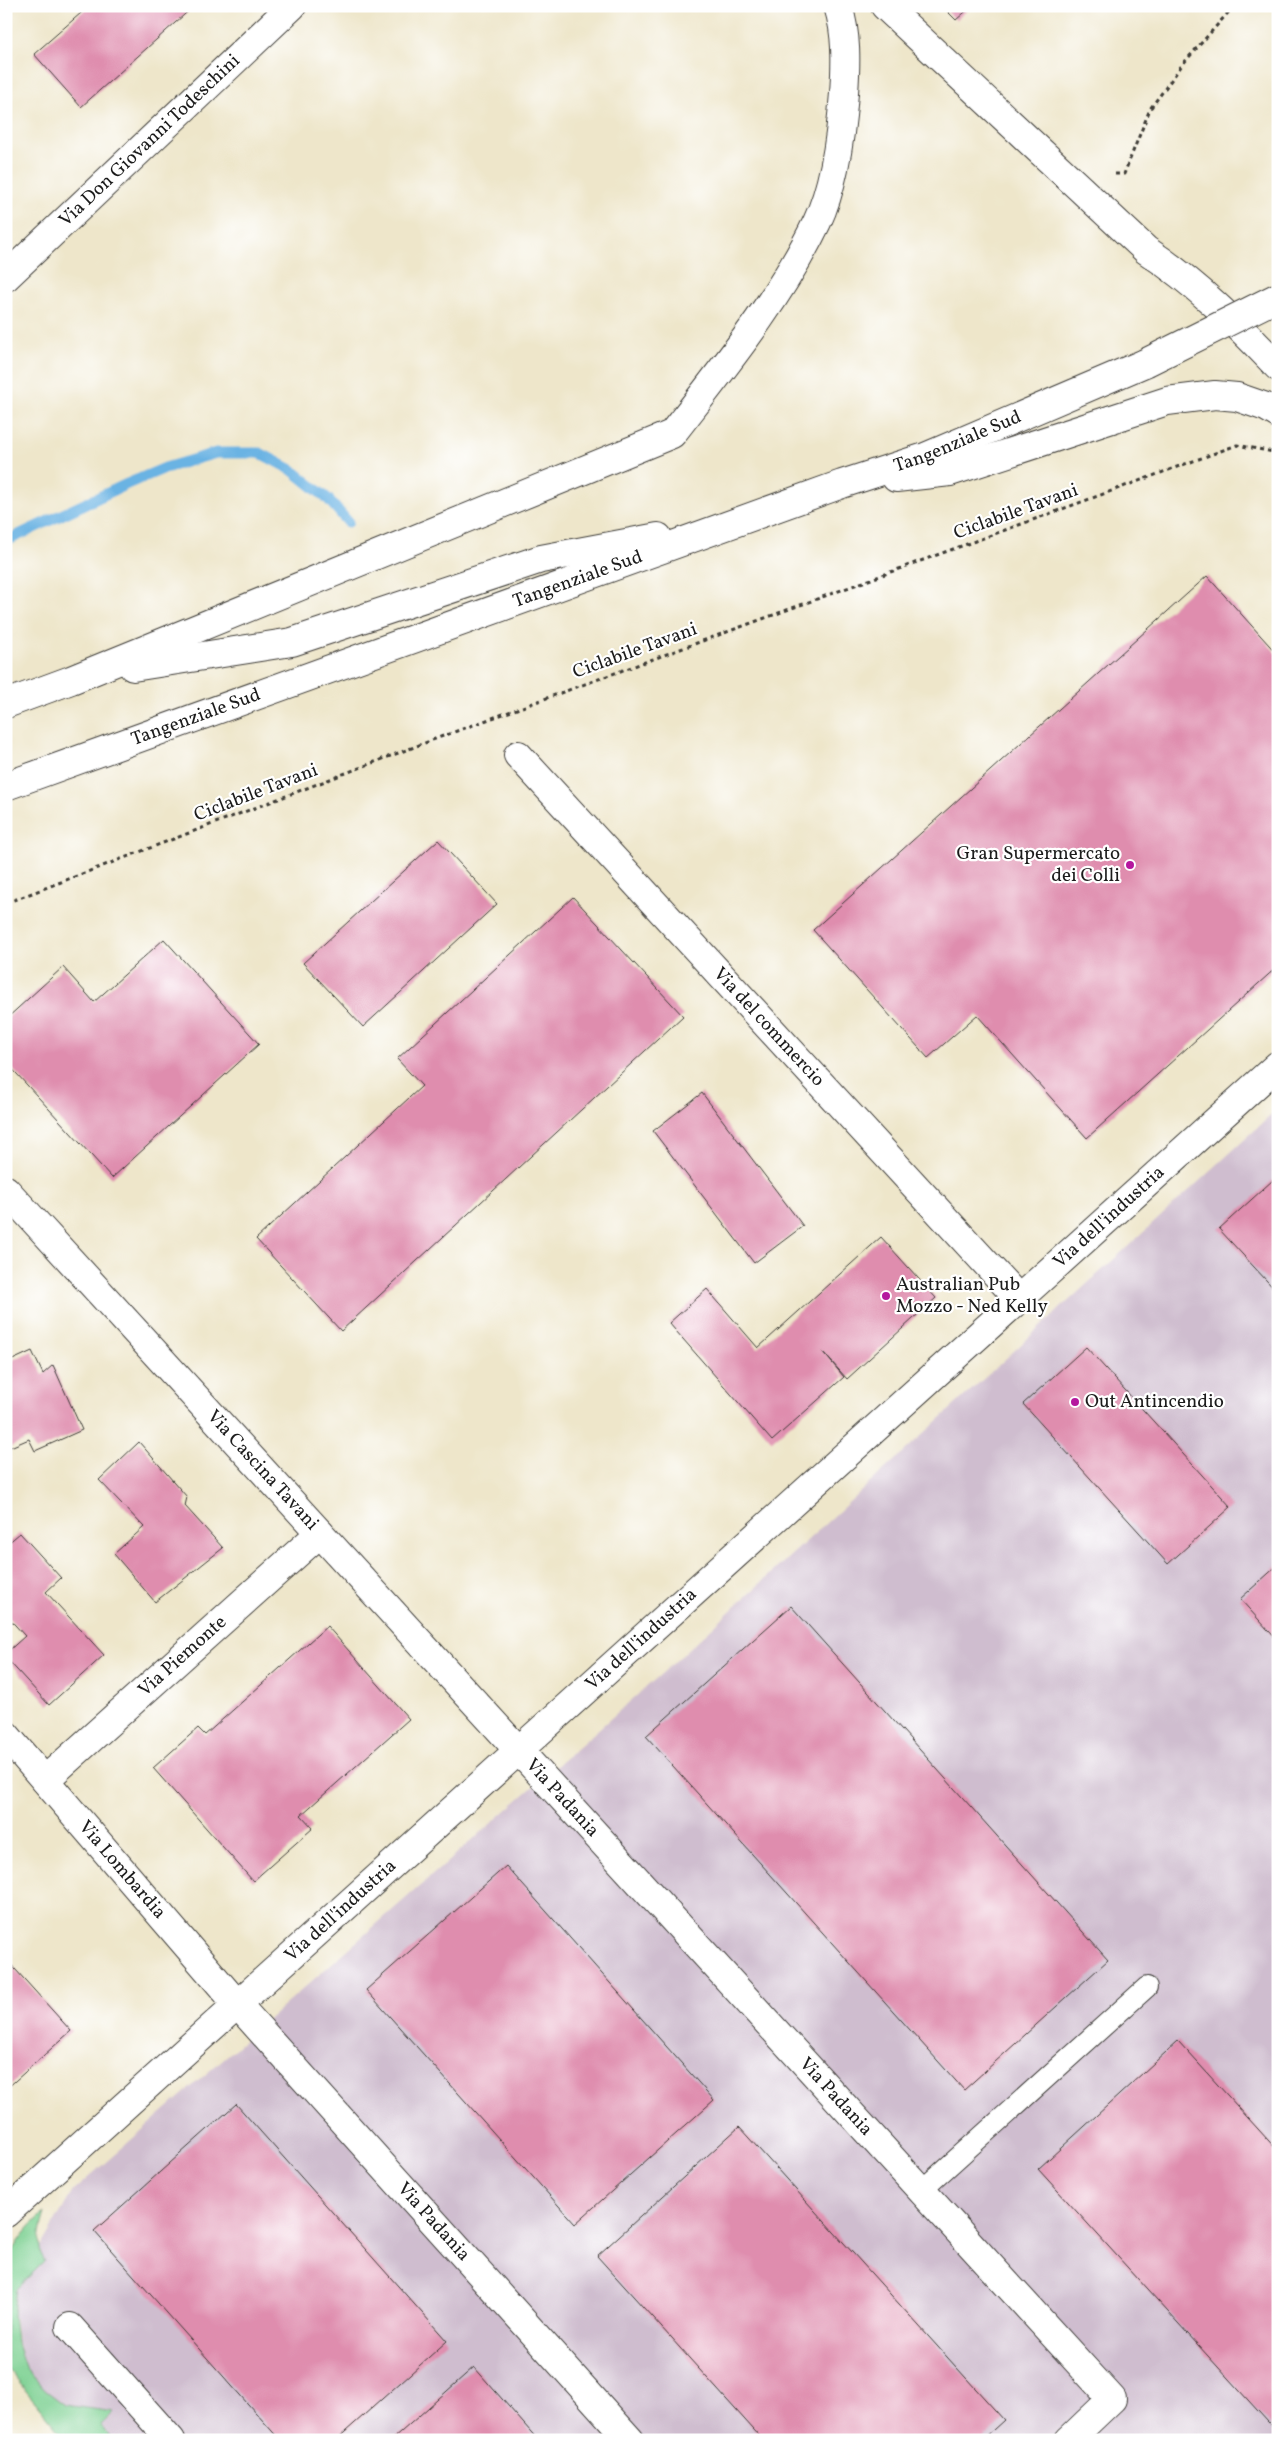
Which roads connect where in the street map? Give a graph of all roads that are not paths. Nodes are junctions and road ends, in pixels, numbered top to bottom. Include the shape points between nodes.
1 (292, 6) edge
2 (838, 6) edge
3 (885, 6) edge
4 (6, 278) edge
5 (1278, 297) edge
6 (1278, 367) edge
7 (1278, 414) edge
8 (842, 484) junction
9 (740, 522) junction
10 (71, 680) junction
11 (6, 704) edge
12 (518, 756) dead end
13 (8, 786) edge
14 (1278, 1065) edge
15 (6, 1190) edge
16 (1019, 1299) junction
17 (320, 1534) junction
18 (6, 1735) edge
19 (518, 1751) junction
20 (45, 1780) junction
21 (1147, 1988) dead end
22 (237, 2004) junction
23 (922, 2190) junction
24 (6, 2213) edge
25 (70, 2328) dead end
26 (171, 2440) edge
27 (630, 2440) edge
28 (1069, 2440) edge

1 - 4 main road, Via Don Giovanni Todeschini
2 - 10 main road via 846,54 843,109 835,163 817,220 781,284 744,339 672,434
3 - 6 main road via 1146,250 1186,278 1226,313
5 - 8 main road, Tangenziale Sud, bridge via 1145,363 925,457
7 - 8 main road via 1237,397 1216,395 1167,401 950,472
8 - 9 main road, Tangenziale Sud
9 - 10 main road via 541,559 292,642
9 - 13 main road, Tangenziale Sud
10 - 11 main road
12 - 16 main road, Via del commercio
14 - 16 main road, Via dell'industria
15 - 17 main road, Via Cascina Tavani
16 - 19 main road, Via dell'industria
17 - 19 main road, Via Cascina Tavani
17 - 20 main road, Via Piemonte
18 - 20 main road, Via Lombardia
19 - 22 main road, Via dell'industria
19 - 23 main road, Via Padania
20 - 22 main road, Via Lombardia
21 - 23 lane
22 - 24 main road, Via dell'industria
22 - 27 main road, Via Padania
23 - 28 main road, Via Padania via 1112,2400
25 - 26 main road

